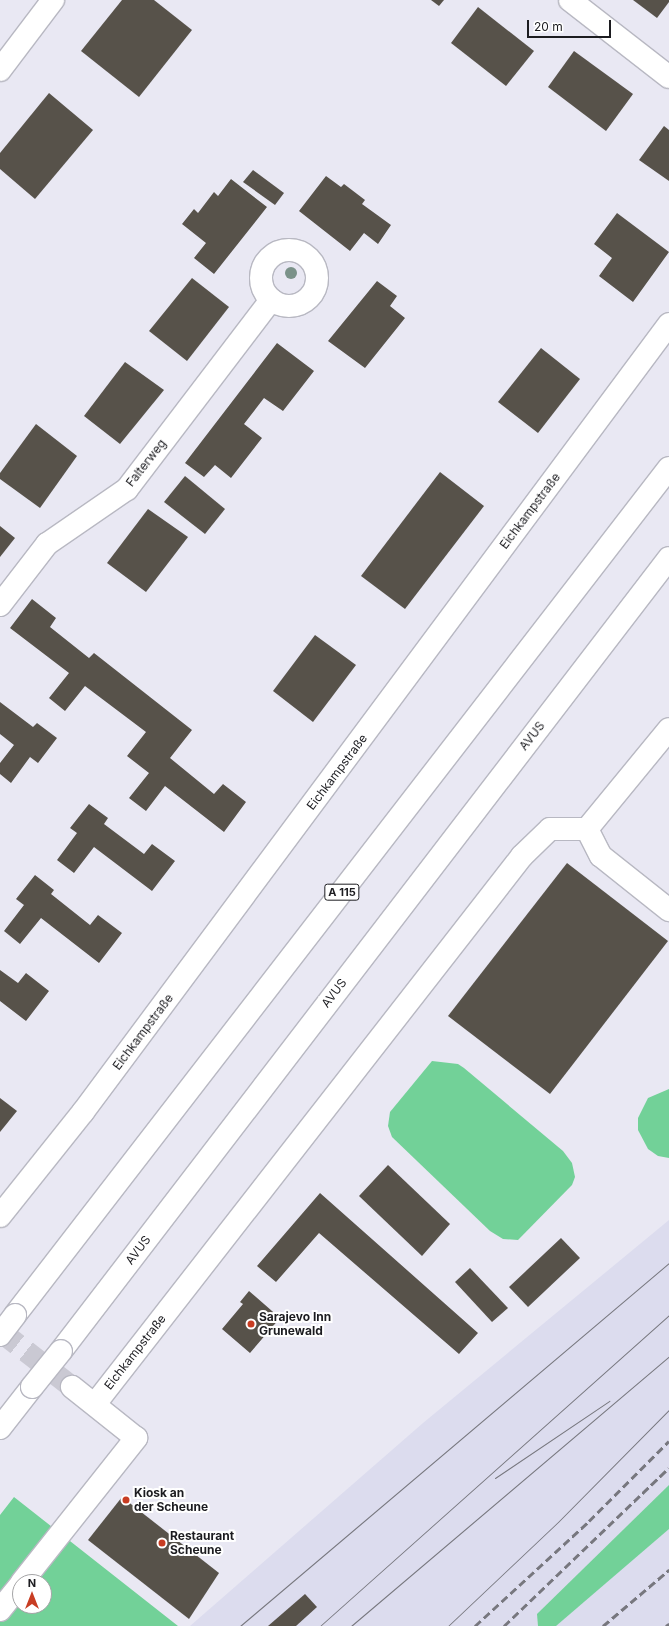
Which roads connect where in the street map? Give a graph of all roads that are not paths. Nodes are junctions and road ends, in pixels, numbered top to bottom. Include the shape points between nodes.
1 (53, 0) edge
2 (570, 0) edge
3 (0, 70) edge
4 (669, 77) edge
5 (271, 300) dead end
6 (669, 324) edge
7 (669, 468) edge
8 (669, 558) edge
9 (0, 605) edge
10 (669, 729) edge
11 (587, 829) junction
12 (669, 910) edge
13 (0, 1216) edge
14 (0, 1335) edge
15 (72, 1387) tunnel mouth
16 (94, 1404) junction
17 (0, 1428) edge
18 (28, 1574) edge
19 (12, 1595) edge
20 (0, 1610) edge

1 - 3 main road
2 - 4 main road
5 - 9 main road, Falterweg via 127,489 47,544
6 - 13 main road, Eichkampstraße via 84,1112
7 - 14 main road, A 115, bridge
8 - 17 main road, AVUS, bridge
10 - 11 main road
11 - 12 main road via 601,856
11 - 16 main road, Eichkampstraße via 550,829 522,856
15 - 16 main road
16 - 18 main road via 136,1438
19 - 20 main road

